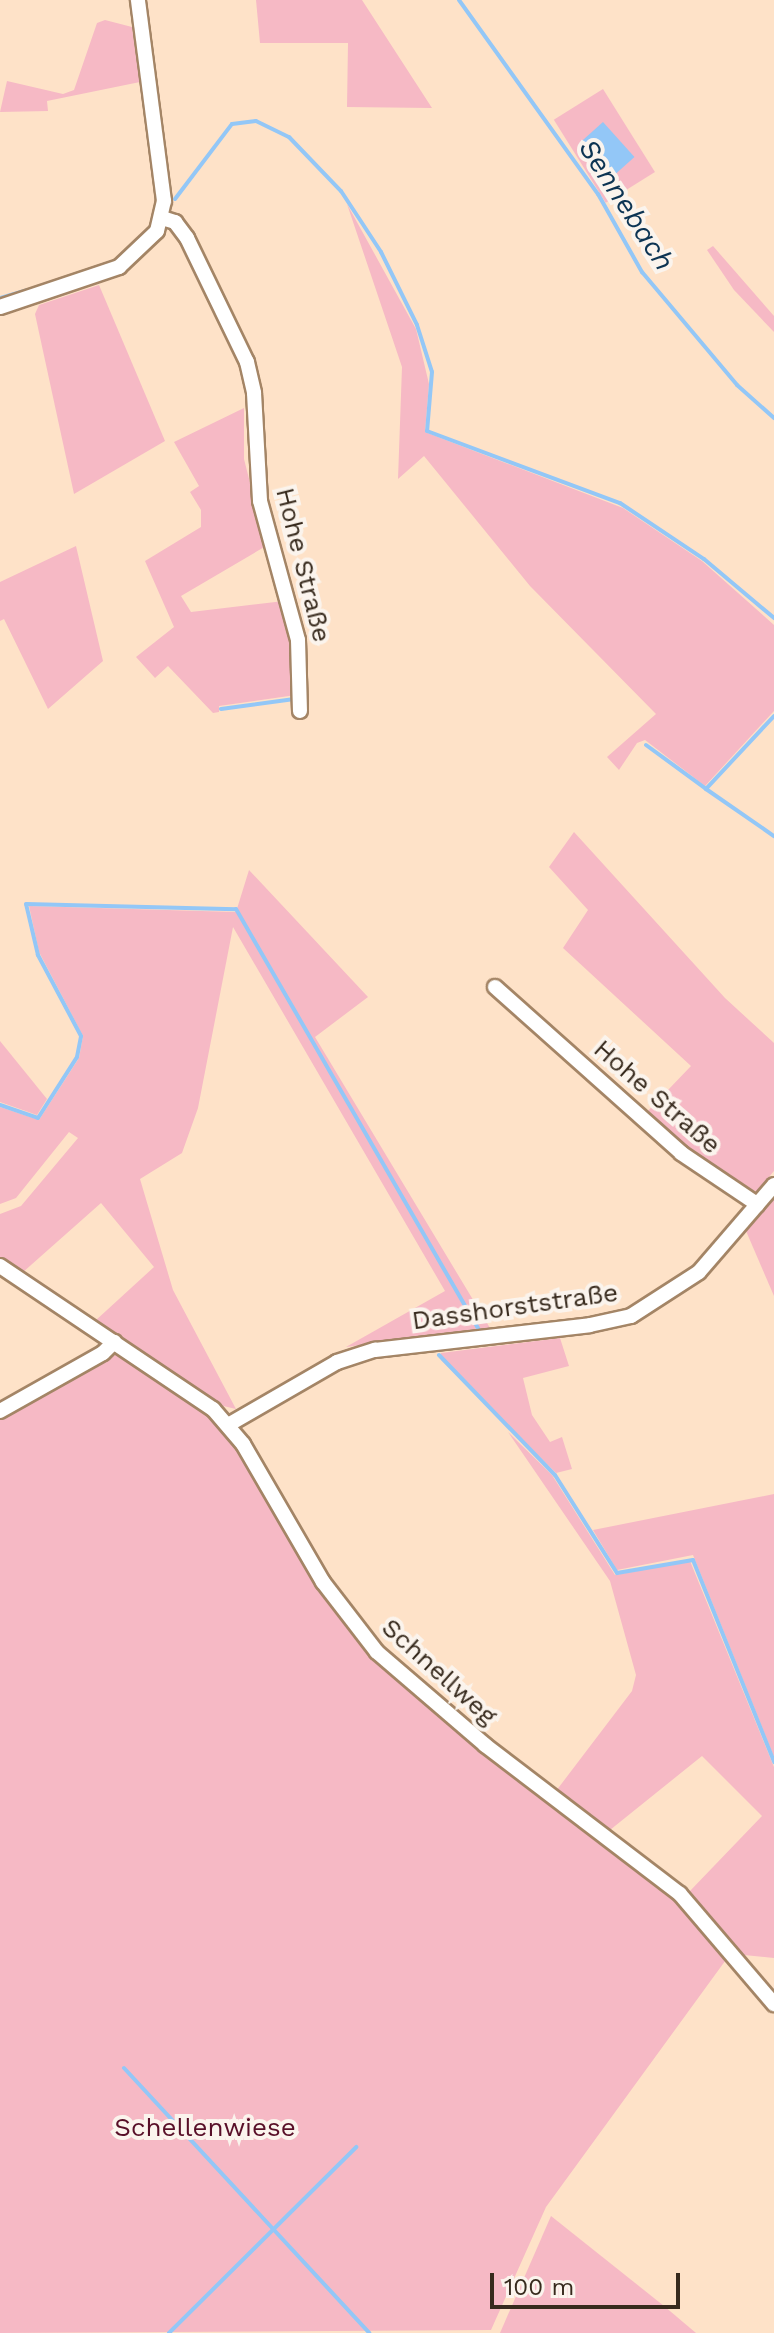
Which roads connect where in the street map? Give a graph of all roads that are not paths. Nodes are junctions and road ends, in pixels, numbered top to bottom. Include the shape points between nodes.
1 (138, 0) edge
2 (162, 218) junction
3 (0, 307) edge
4 (300, 711) dead end
5 (495, 987) dead end
6 (774, 1185) edge
7 (757, 1204) junction
8 (0, 1266) edge
9 (114, 1342) junction
10 (0, 1411) edge
11 (228, 1425) junction
12 (774, 2004) edge

1 - 2 street
2 - 3 street via 148,243 119,267
2 - 4 street, Hohe Straße via 175,222 187,238 247,362 254,393 260,501 298,640
5 - 7 street, Hohe Straße via 681,1153
6 - 7 street, Dasshorststraße
7 - 11 street, Dasshorststraße via 699,1272 631,1316 375,1350 337,1362
8 - 9 street, Schnellweg
9 - 10 street
9 - 11 street, Schnellweg via 190,1389
11 - 12 street, Schnellweg via 323,1582 377,1652 485,1745 680,1894

